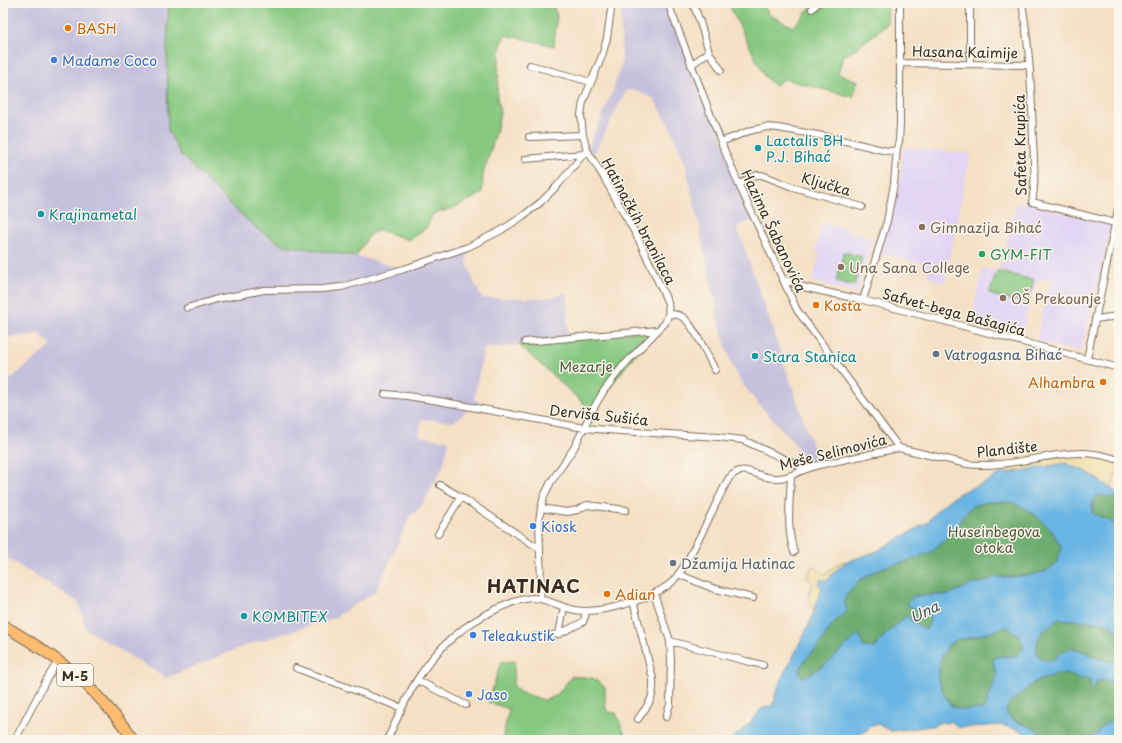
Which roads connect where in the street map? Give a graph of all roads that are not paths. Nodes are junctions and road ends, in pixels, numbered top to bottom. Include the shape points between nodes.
1 (612, 3) edge
2 (668, 3) edge
3 (693, 3) edge
4 (818, 3) edge
5 (900, 3) edge
6 (970, 3) edge
7 (1022, 3) edge
8 (812, 9) dead end
9 (709, 52) junction
10 (900, 63) junction
11 (970, 64) junction
12 (530, 65) dead end
13 (691, 65) junction
14 (1029, 65) junction
15 (721, 70) dead end
16 (592, 82) junction
17 (583, 135) junction
18 (529, 137) dead end
19 (721, 142) junction
20 (897, 148) junction
21 (586, 152) junction
22 (525, 159) dead end
23 (739, 185) junction
24 (1119, 205) edge
25 (862, 207) dead end
26 (1115, 223) junction
27 (782, 279) junction
28 (863, 300) junction
29 (187, 308) dead end
30 (669, 314) junction
31 (1119, 316) edge
32 (1095, 319) junction
33 (658, 330) junction
34 (525, 342) dead end
35 (1087, 359) junction
36 (1119, 368) edge
37 (716, 370) dead end
38 (385, 394) dead end
39 (584, 428) junction
40 (899, 448) junction
41 (1119, 460) edge
42 (806, 469) junction
43 (791, 476) junction
44 (440, 485) dead end
45 (461, 497) junction
46 (541, 508) junction
47 (626, 510) dead end
48 (438, 534) dead end
49 (540, 549) junction
50 (794, 552) dead end
51 (678, 574) junction
52 (654, 593) junction
53 (753, 598) dead end
54 (540, 599) junction
55 (633, 601) junction
56 (564, 607) junction
57 (585, 612) junction
58 (3, 625) edge
59 (560, 634) junction
60 (529, 638) dead end
61 (670, 640) junction
62 (58, 660) junction
63 (762, 664) dead end
64 (296, 668) dead end
65 (416, 680) junction
66 (466, 705) dead end
67 (402, 708) junction
68 (666, 717) dead end
69 (638, 719) dead end
70 (15, 740) edge
71 (134, 740) edge
72 (387, 740) edge

1 - 16 street, Hatinačkih branilaca via 607,38
2 - 13 street, Hazima Šabanovića
3 - 9 street
4 - 8 street
5 - 10 street
6 - 11 street
7 - 14 street, Safeta Krupića
9 - 13 street
9 - 15 street
10 - 11 street, Hasana Kaimije
10 - 20 street via 900,124
11 - 14 street, Hasana Kaimije
12 - 16 street
13 - 19 street, Hazima Šabanovića
14 - 26 street, Safeta Krupića via 1033,124 1032,202
16 - 17 street, Hatinačkih branilaca via 583,102
17 - 18 street
17 - 21 street, Hatinačkih branilaca
19 - 20 street via 766,127 829,137 887,151 894,151
19 - 23 street, Hazima Šabanovića
20 - 28 street via 887,221
21 - 22 street
21 - 29 street via 541,202 500,231 462,249 341,287 247,292
21 - 30 street, Hatinačkih branilaca via 639,240 668,303
23 - 25 street, Ključka via 751,177 762,175
23 - 27 street, Hazima Šabanovića
24 - 26 street
26 - 32 street
27 - 28 street, Safvet-bega Bašagića via 807,288
27 - 40 street, Hazima Šabanovića via 797,310
28 - 35 street, Safvet-bega Bašagića
30 - 33 street
30 - 37 street via 683,317
31 - 32 street
32 - 35 street
33 - 34 street
33 - 39 street via 608,385
35 - 36 street, Safvet-bega Bašagića
38 - 39 street, Derviša Sušića via 439,401
39 - 42 street, Derviša Sušića via 743,440
39 - 46 street via 574,448 550,482
40 - 41 street, Plandište via 977,466 1084,453
40 - 42 street, Meše Selimovića
42 - 43 street, Meše Selimovića
43 - 50 street via 790,531
43 - 51 street, Meše Selimovića via 768,478 748,470 733,474
44 - 45 street
45 - 48 street
45 - 49 street
46 - 47 street via 567,512 587,505
46 - 49 street
49 - 54 street
51 - 52 street, Meše Selimovića
51 - 53 street via 712,588
52 - 55 street, Meše Selimovića
52 - 61 street
54 - 56 street, Meše Selimovića
54 - 65 street, Meše Selimovića via 519,600 485,614 453,636
55 - 57 street, Meše Selimovića
55 - 69 street via 653,679 652,700
56 - 57 street, Meše Selimovića
56 - 59 street
57 - 59 street via 581,624
58 - 62 main road, M-5
59 - 60 street
61 - 63 street
61 - 68 street via 670,704
62 - 70 street
62 - 71 main road, M-5 via 104,704
64 - 67 street
65 - 66 street
65 - 67 street, Meše Selimovića
67 - 72 street, Meše Selimovića

